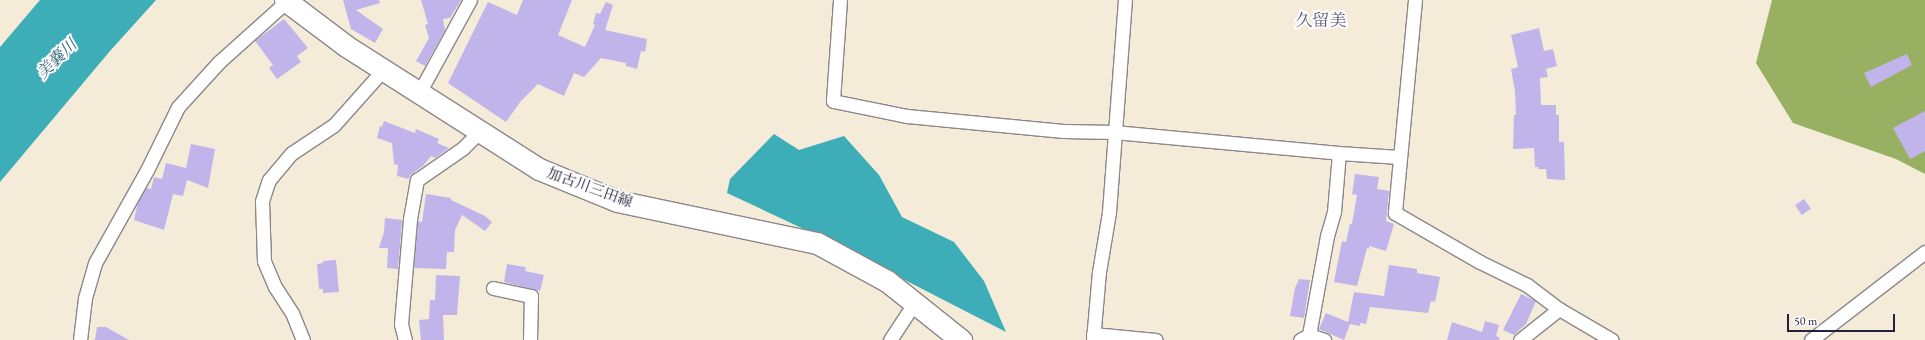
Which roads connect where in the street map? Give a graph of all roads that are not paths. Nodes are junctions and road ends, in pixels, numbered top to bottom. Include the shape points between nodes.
1 (470, 0) edge
2 (840, 0) edge
3 (1125, 0) edge
4 (1414, 0) edge
5 (286, 1) edge
6 (383, 70) junction
7 (419, 93) junction
8 (480, 132) junction
9 (1114, 132) junction
10 (1339, 153) junction
11 (1399, 157) junction
12 (1925, 252) edge
13 (493, 288) dead end
14 (915, 302) junction
15 (1559, 309) junction
16 (1093, 337) edge
17 (1305, 338) edge
18 (80, 340) edge
19 (303, 340) edge
20 (405, 340) edge
21 (530, 340) edge
22 (890, 340) edge
23 (961, 340) edge
24 (1156, 340) edge
25 (1324, 340) edge
26 (1520, 340) edge
27 (1612, 340) edge
28 (1811, 340) edge

1 - 7 street
2 - 9 street via 833,101 907,116 1063,131
3 - 9 street
4 - 11 street
5 - 6 main road, 加古川三田線
5 - 18 street via 219,62 178,107 147,170 95,263 85,298
6 - 7 main road, 加古川三田線
6 - 19 street via 334,125 292,153 269,180 262,201 264,261 274,287 292,313
7 - 8 main road, 加古川三田線
8 - 14 main road, 加古川三田線 via 539,169 617,201 816,243 887,281
8 - 20 street via 463,148 417,180 410,219 401,324
9 - 10 street
9 - 16 street via 1108,212
10 - 11 street
10 - 17 street via 1334,212
11 - 15 street via 1395,213 1480,262 1527,285
12 - 28 street
13 - 21 street via 531,296
14 - 22 street
14 - 23 main road, 加古川三田線
15 - 26 street
15 - 27 street
16 - 24 street
17 - 25 street

